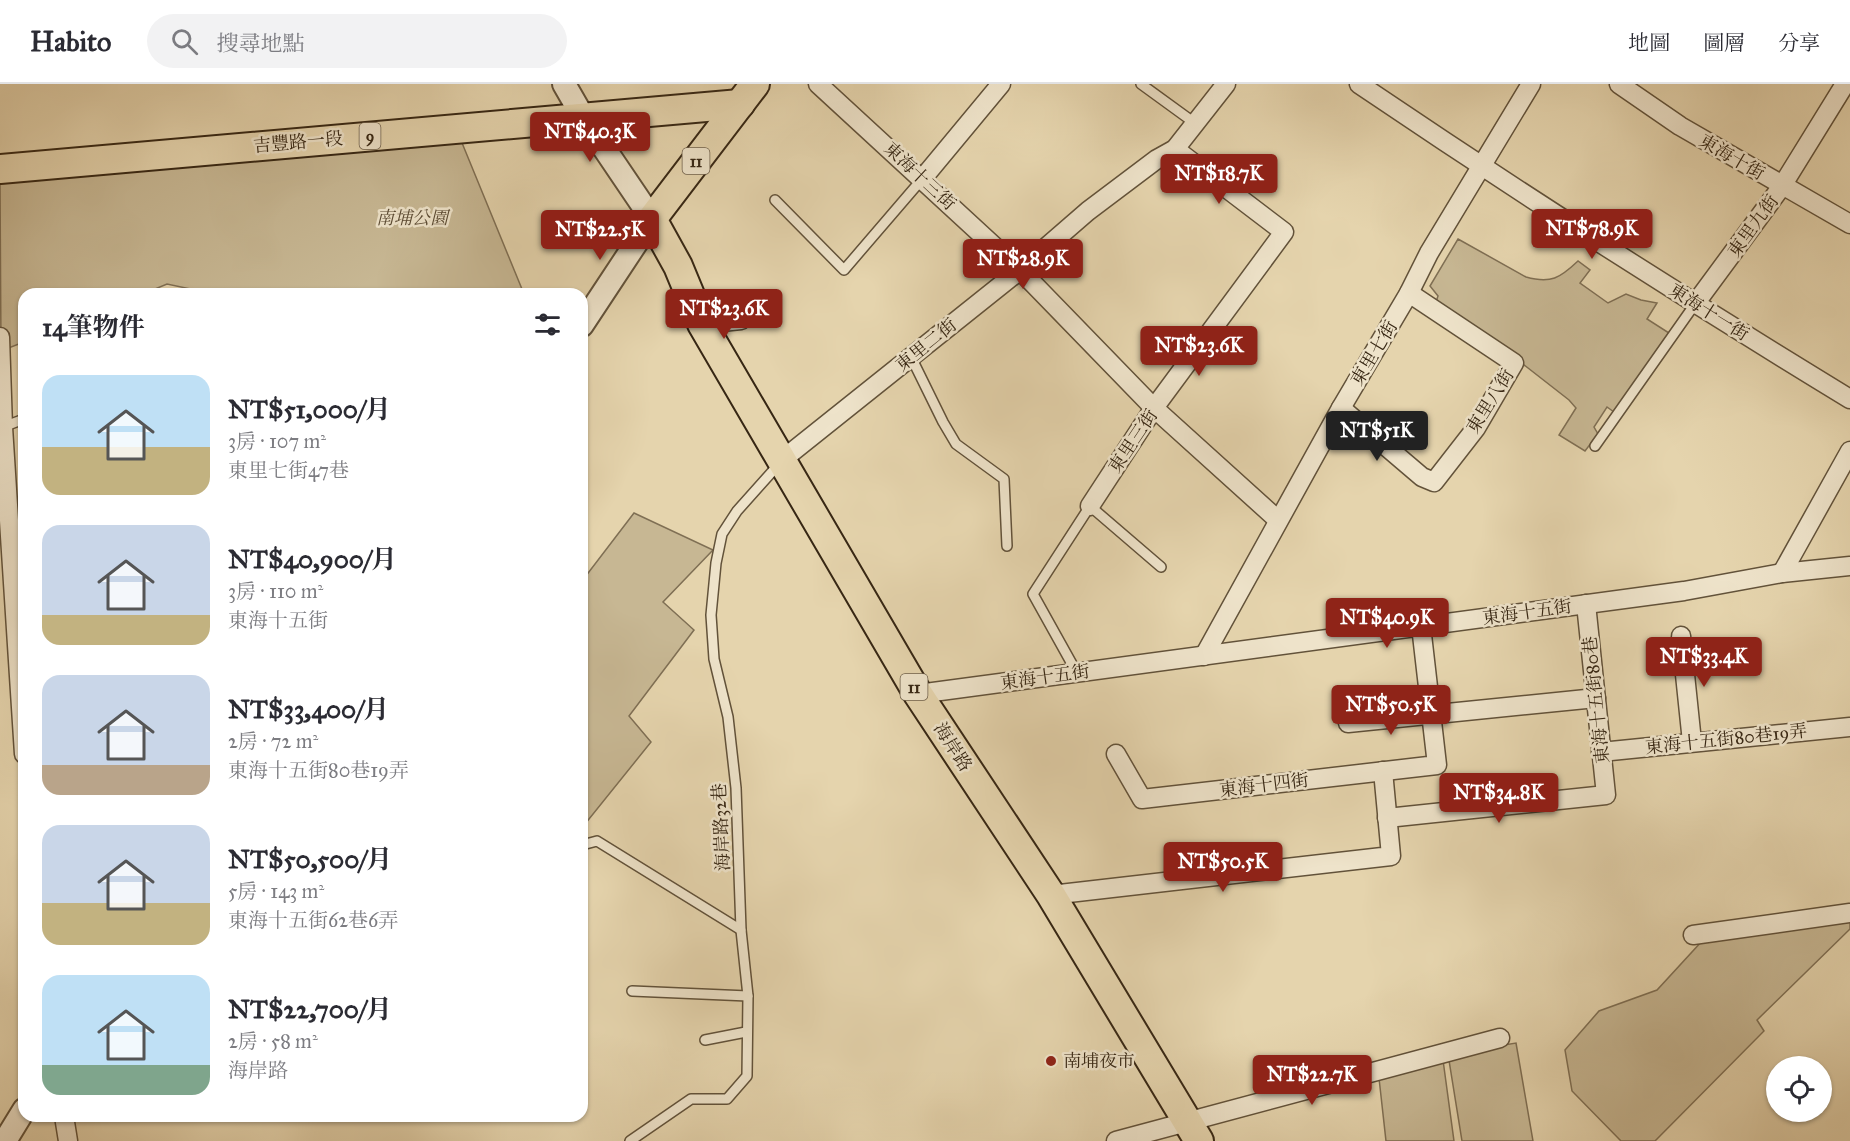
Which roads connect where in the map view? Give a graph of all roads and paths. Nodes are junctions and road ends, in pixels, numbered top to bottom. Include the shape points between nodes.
1 (564, 84) edge
2 (819, 84) edge
3 (1001, 84) edge
4 (1141, 84) edge
5 (1226, 84) edge
6 (1359, 84) edge
7 (1531, 84) edge
8 (1618, 84) edge
9 (1843, 85) edge
10 (747, 94) edge
11 (583, 117) junction
12 (1196, 124) junction
13 (1175, 149) junction
14 (1480, 167) junction
15 (0, 169) edge
16 (923, 178) junction
17 (1782, 186) junction
18 (775, 200) dead end
19 (652, 219) junction
20 (1850, 224) edge
21 (1020, 270) junction
22 (1409, 293) junction
23 (1695, 304) junction
24 (588, 316) edge
25 (741, 320) dead end
26 (702, 324) junction
27 (0, 337) edge
28 (911, 357) junction
29 (1850, 399) edge
30 (1154, 408) junction
31 (1341, 408) junction
32 (18, 421) edge
33 (3, 427) junction
34 (1595, 446) dead end
35 (1850, 451) edge
36 (782, 460) junction
37 (1090, 506) junction
38 (1278, 520) junction
39 (1007, 546) dead end
40 (1850, 566) edge
41 (1161, 567) dead end
42 (1782, 573) junction
43 (1586, 604) junction
44 (1421, 626) junction
45 (1681, 636) dead end
46 (1204, 656) junction
47 (18, 661) edge
48 (1077, 673) junction
49 (918, 694) junction
50 (1596, 698) junction
51 (1431, 714) junction
52 (1347, 723) dead end
53 (1850, 727) edge
54 (1692, 742) junction
55 (1602, 752) junction
56 (1116, 754) dead end
57 (1383, 771) junction
58 (1388, 818) junction
59 (588, 843) edge
60 (1051, 895) junction
61 (1850, 913) edge
62 (741, 930) junction
63 (1693, 935) dead end
64 (632, 991) dead end
65 (748, 996) junction
66 (746, 1032) junction
67 (1500, 1038) dead end
68 (705, 1040) dead end
69 (18, 1120) edge
70 (65, 1122) edge
71 (1193, 1131) edge
72 (5, 1141) edge
73 (68, 1141) edge
74 (630, 1141) edge
75 (1116, 1141) edge

1 - 11 street
2 - 16 street, 東海十三街
3 - 16 street
4 - 12 lane
5 - 12 street, 東里二街
6 - 14 street, 東海十一街
7 - 14 street, 東里七街
8 - 17 street, 東海十街
9 - 17 street, 東里九街
10 - 11 main road, 吉豐路一段 / 9
10 - 19 main road, 11
11 - 15 main road, 吉豐路一段 / 9
11 - 19 street
12 - 13 street, 東里二街
13 - 21 street, 東里二街 via 1088,211
13 - 30 street, 東里三街 via 1284,232
14 - 22 street, 東里七街
14 - 23 street, 東海十一街
16 - 18 lane via 844,270
16 - 21 street, 東海十三街
17 - 20 street, 東海十街
17 - 23 street, 東里九街
19 - 24 street
19 - 26 main road, 海岸路 / 11 via 678,266
21 - 28 street, 東里二街
21 - 30 street, 東海十三街
22 - 31 street, 東里七街
22 - 31 street, 東里八街 via 1514,363 1476,428 1434,482 1422,477
23 - 29 street, 東海十一街
23 - 34 lane
25 - 26 street
26 - 36 main road, 海岸路 / 11
27 - 33 street
28 - 36 street, 東里二街
28 - 39 lane via 956,444 1004,479
30 - 37 street, 東里三街
30 - 38 street, 東海十三街
31 - 38 street, 東里七街
32 - 33 lane
33 - 47 street
35 - 42 street
36 - 49 main road, 海岸路 / 11
36 - 62 lane, 海岸路32巷 via 722,534 711,615 714,658 728,717 736,788
37 - 41 lane
37 - 48 lane via 1033,594
38 - 46 street, 東里七街
40 - 42 street, 東海十五街
42 - 43 street, 東海十五街
43 - 44 street, 東海十五街
43 - 50 street, 東海十五街80巷
44 - 46 street, 東海十五街
44 - 51 street
45 - 54 street
46 - 48 street, 東海十五街
48 - 49 street, 東海十五街
49 - 60 main road, 海岸路 / 11
50 - 51 street
50 - 55 street, 東海十五街80巷
51 - 52 street
51 - 57 street, 東海十四街 via 1437,765
53 - 54 street, 東海十五街80巷19弄
54 - 55 street, 東海十五街80巷19弄
55 - 58 street, 東海十五街80巷 via 1606,795
56 - 57 street, 東海十四街 via 1142,799
57 - 58 street
58 - 60 street via 1391,855
59 - 62 lane via 597,841
60 - 71 main road, 海岸路 / 11
61 - 63 street
62 - 65 lane, 海岸路32巷
64 - 65 lane
65 - 66 lane, 海岸路32巷
66 - 68 lane
66 - 74 lane, 海岸路32巷 via 747,1076 727,1099 691,1099
67 - 71 street
69 - 72 street
70 - 73 street
71 - 75 street

